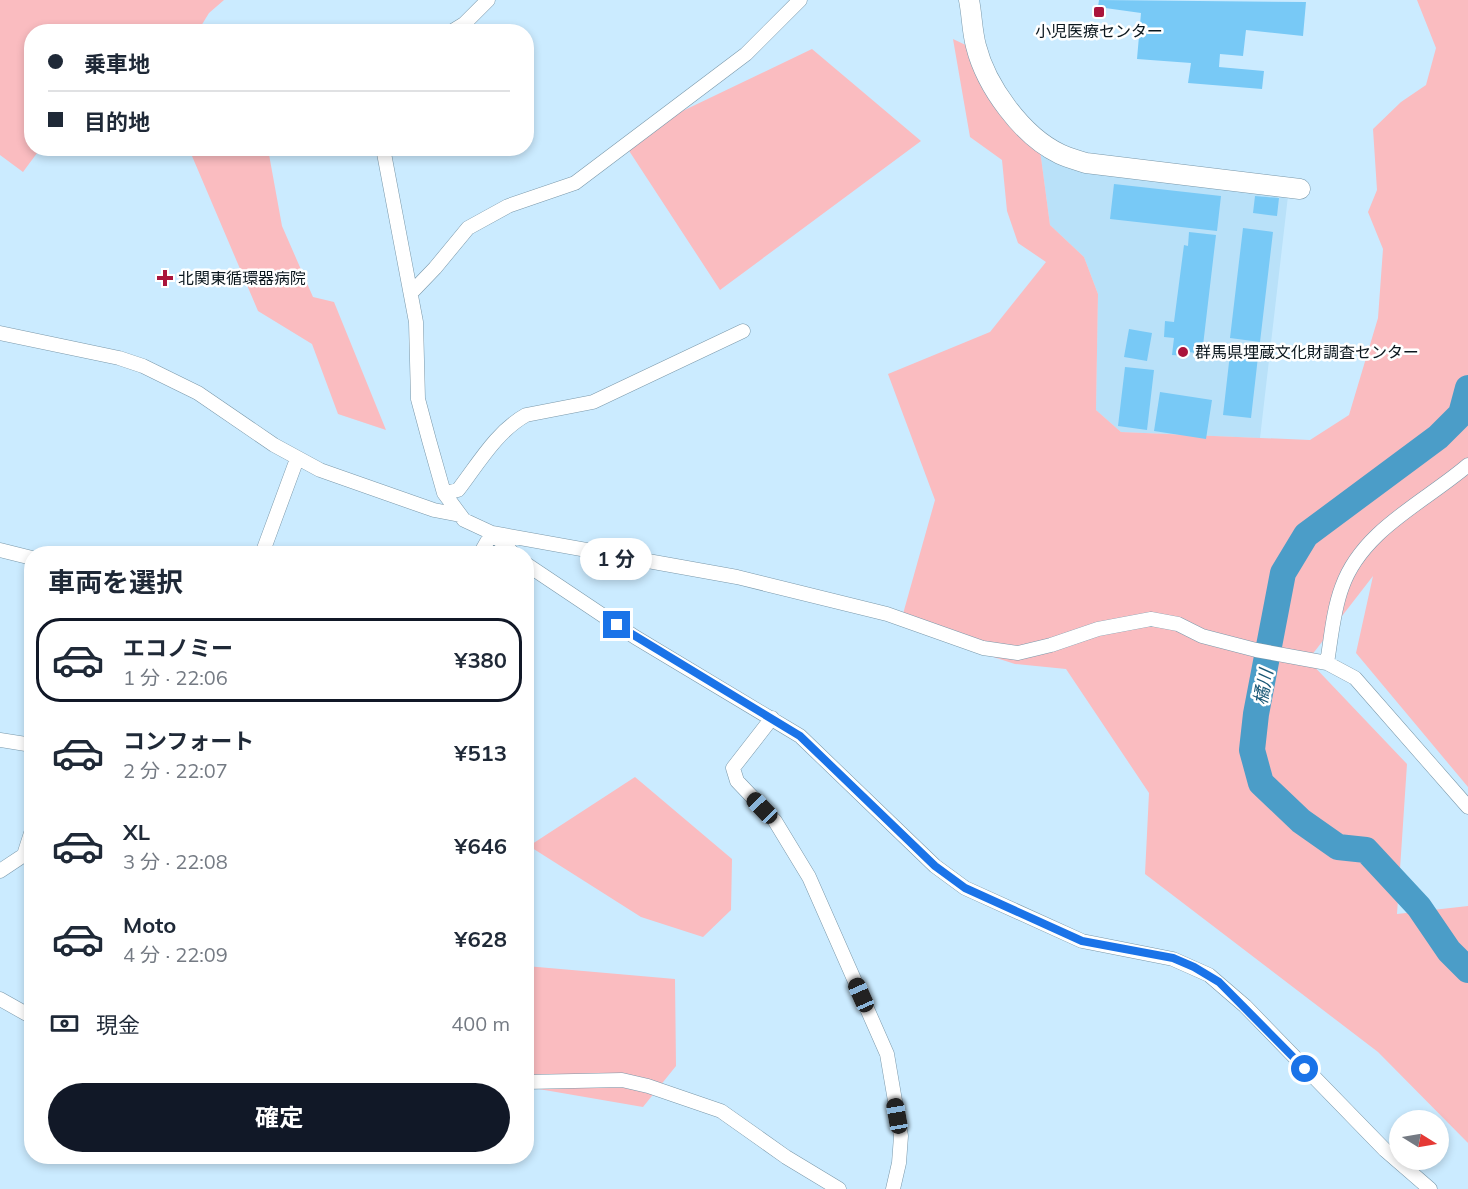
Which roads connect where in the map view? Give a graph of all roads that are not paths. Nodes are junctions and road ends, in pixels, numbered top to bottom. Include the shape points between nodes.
1 (488, 0) edge
2 (800, 0) edge
3 (969, 0) edge
4 (464, 24) edge
5 (385, 156) edge
6 (1300, 189) dead end
7 (411, 293) junction
8 (743, 331) dead end
9 (0, 333) edge
10 (297, 459) junction
11 (1468, 465) edge
12 (444, 493) junction
13 (460, 515) junction
14 (492, 533) junction
15 (264, 546) edge
16 (485, 546) edge
17 (506, 546) edge
18 (0, 550) edge
19 (24, 556) edge
20 (534, 569) edge
21 (1327, 663) junction
22 (772, 718) junction
23 (0, 740) edge
24 (24, 744) edge
25 (1468, 807) edge
26 (24, 855) edge
27 (0, 871) edge
28 (0, 999) edge
29 (24, 1012) edge
30 (534, 1082) edge
31 (839, 1189) edge
32 (893, 1189) edge
33 (1430, 1189) edge

1 - 4 street
2 - 7 street via 746,54 575,183 508,206 468,228
3 - 6 street via 976,46 995,91 1026,128 1059,154 1086,163
5 - 7 street
7 - 12 street via 416,322 418,399
8 - 12 street via 593,402 526,415 500,435 458,490
9 - 10 street via 142,366 198,393
10 - 13 street via 434,510
10 - 15 street
11 - 21 street via 1370,542 1354,561 1341,588
12 - 13 street
13 - 14 street via 474,527
14 - 16 street
14 - 17 street
14 - 21 street via 737,577 887,614 984,648 1018,653 1098,629 1151,619 1256,650
18 - 19 street
20 - 22 street via 634,637
21 - 25 street via 1355,678
22 - 32 street via 733,768 737,781 775,821 809,877 887,1054 901,1136
22 - 33 street via 800,736 935,866 965,888 1082,941 1173,958 1219,982 1385,1150
23 - 24 street
26 - 27 street
28 - 29 street
30 - 31 street via 622,1080 720,1111

